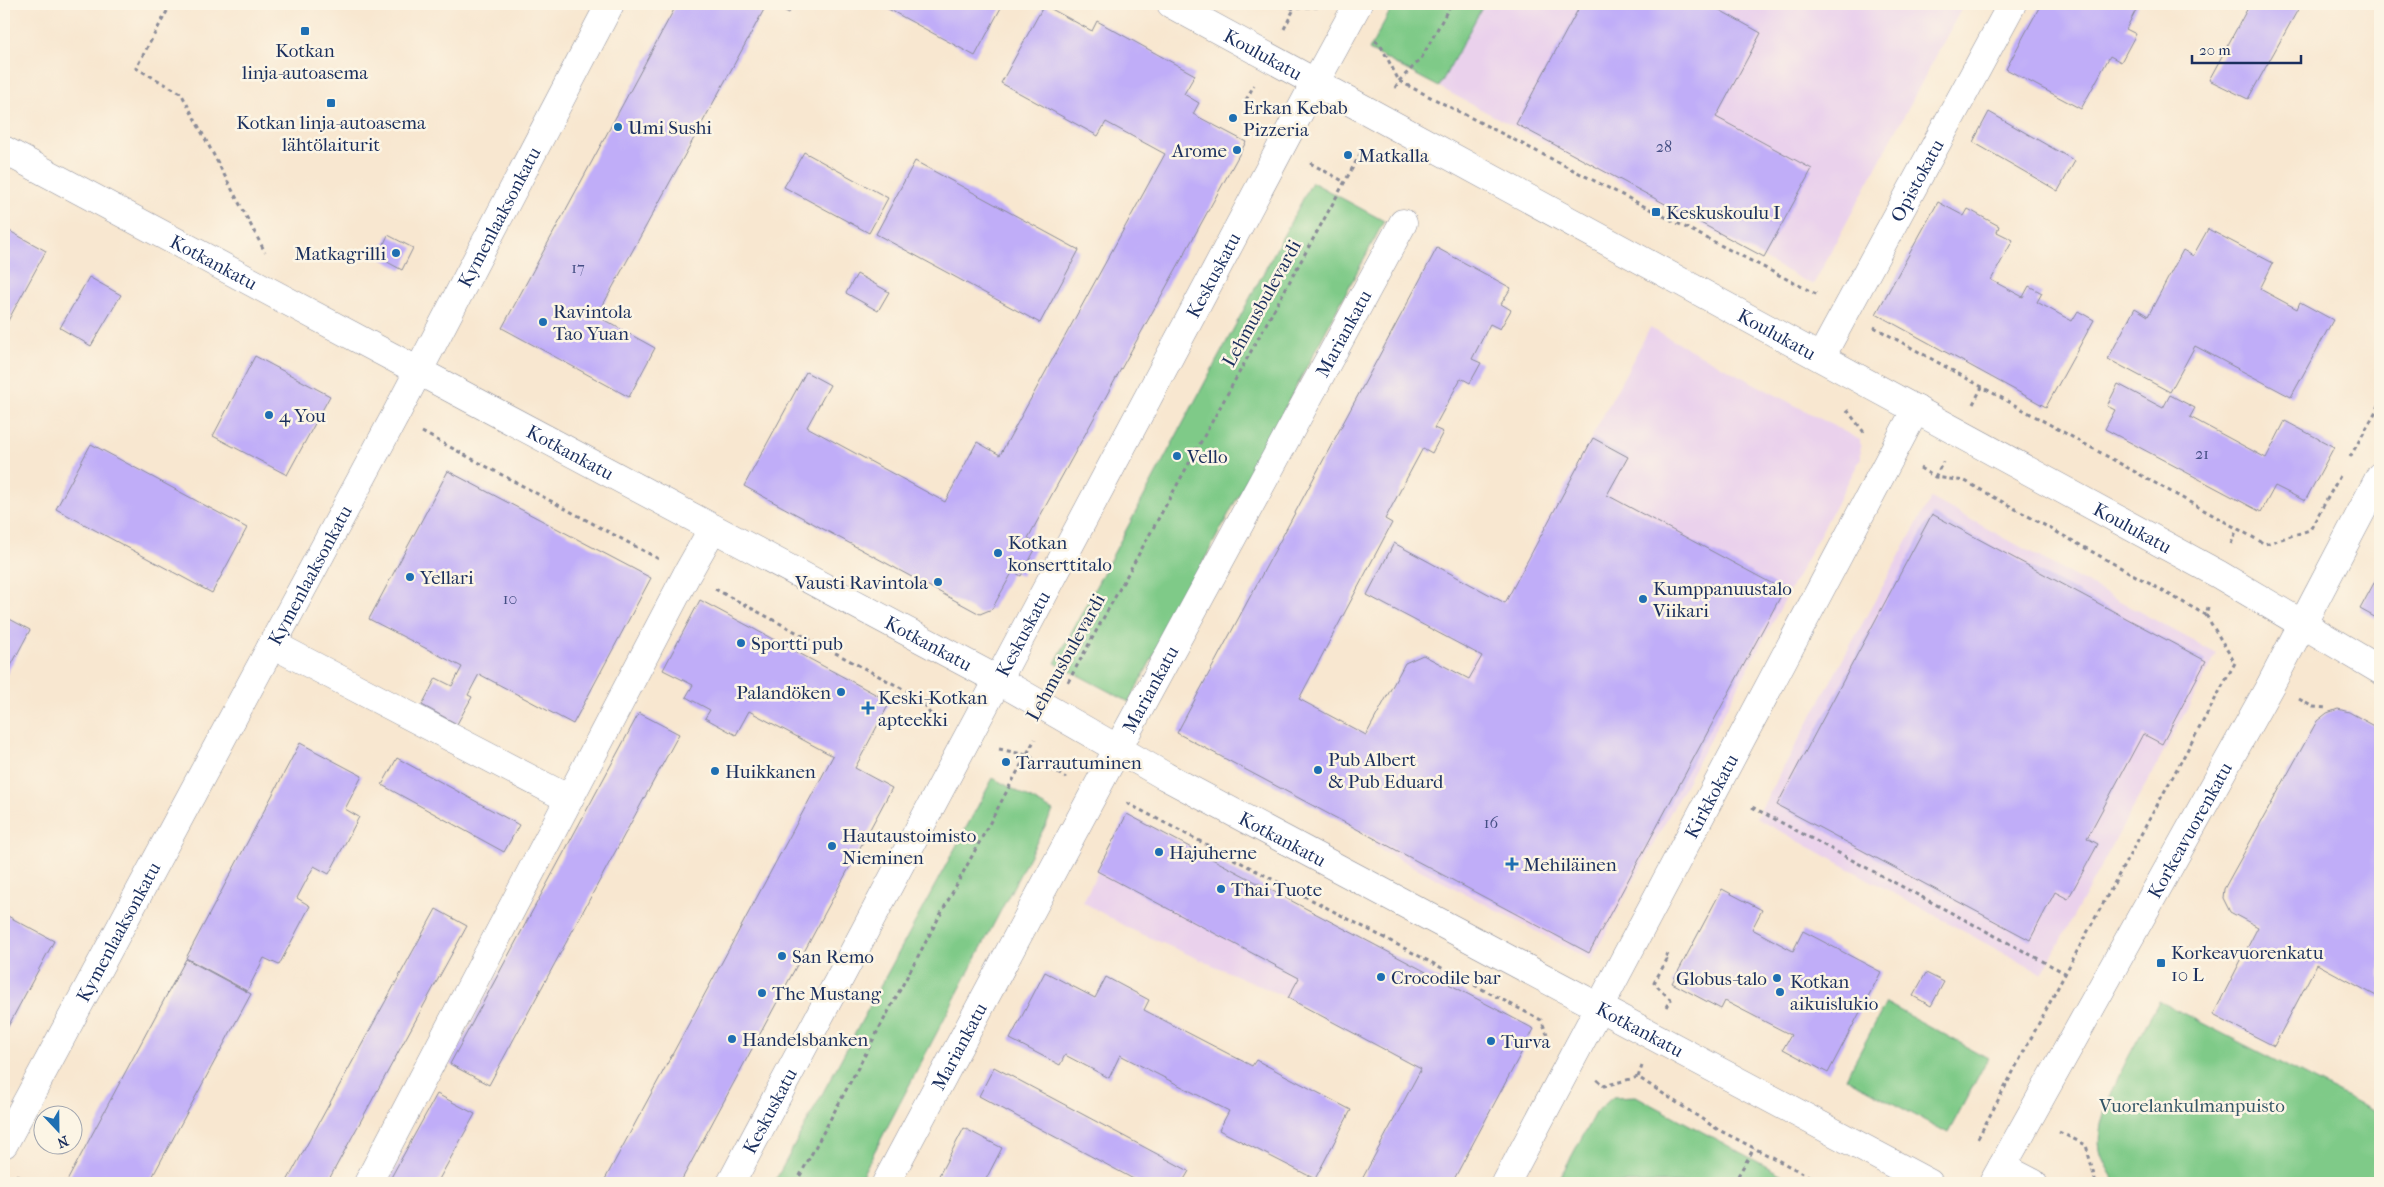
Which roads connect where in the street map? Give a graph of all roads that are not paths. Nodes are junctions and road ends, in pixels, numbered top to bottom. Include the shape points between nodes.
1 (610, 4) edge
2 (1171, 4) edge
3 (2012, 4) edge
4 (1352, 14) edge
5 (1316, 82) junction
6 (4, 150) edge
7 (1402, 223) dead end
8 (1820, 357) junction
9 (418, 370) junction
10 (1916, 409) junction
11 (2380, 476) edge
12 (713, 528) junction
13 (2302, 625) junction
14 (272, 644) junction
15 (2380, 670) edge
16 (998, 680) junction
17 (1117, 750) junction
18 (569, 799) junction
19 (1599, 1008) junction
20 (4, 1144) edge
21 (1998, 1175) edge
22 (368, 1183) edge
23 (731, 1183) edge
24 (886, 1183) edge
25 (1506, 1183) edge
26 (1930, 1183) edge
27 (2033, 1183) edge

1 - 9 street, Kymenlaaksonkatu
2 - 5 street, Koulukatu
3 - 8 street, Opistokatu
4 - 5 street, Keskuskatu
5 - 8 street, Koulukatu
5 - 16 street, Keskuskatu
6 - 9 street, Kotkankatu
7 - 17 street, Mariankatu
8 - 10 street, Koulukatu
9 - 12 street, Kotkankatu
9 - 14 street, Kymenlaaksonkatu
10 - 13 street, Koulukatu via 2218,574
10 - 19 street, Kirkkokatu
11 - 13 street, Korkeavuorenkatu
12 - 16 street, Kotkankatu
12 - 18 street
13 - 15 street, Koulukatu
13 - 21 street, Korkeavuorenkatu
14 - 18 street
14 - 20 street, Kymenlaaksonkatu
16 - 17 street, Kotkankatu
16 - 23 street, Keskuskatu
17 - 19 street, Kotkankatu
17 - 24 street, Mariankatu
18 - 22 street
19 - 25 street, Kirkkokatu
19 - 26 street, Kotkankatu
21 - 27 street

